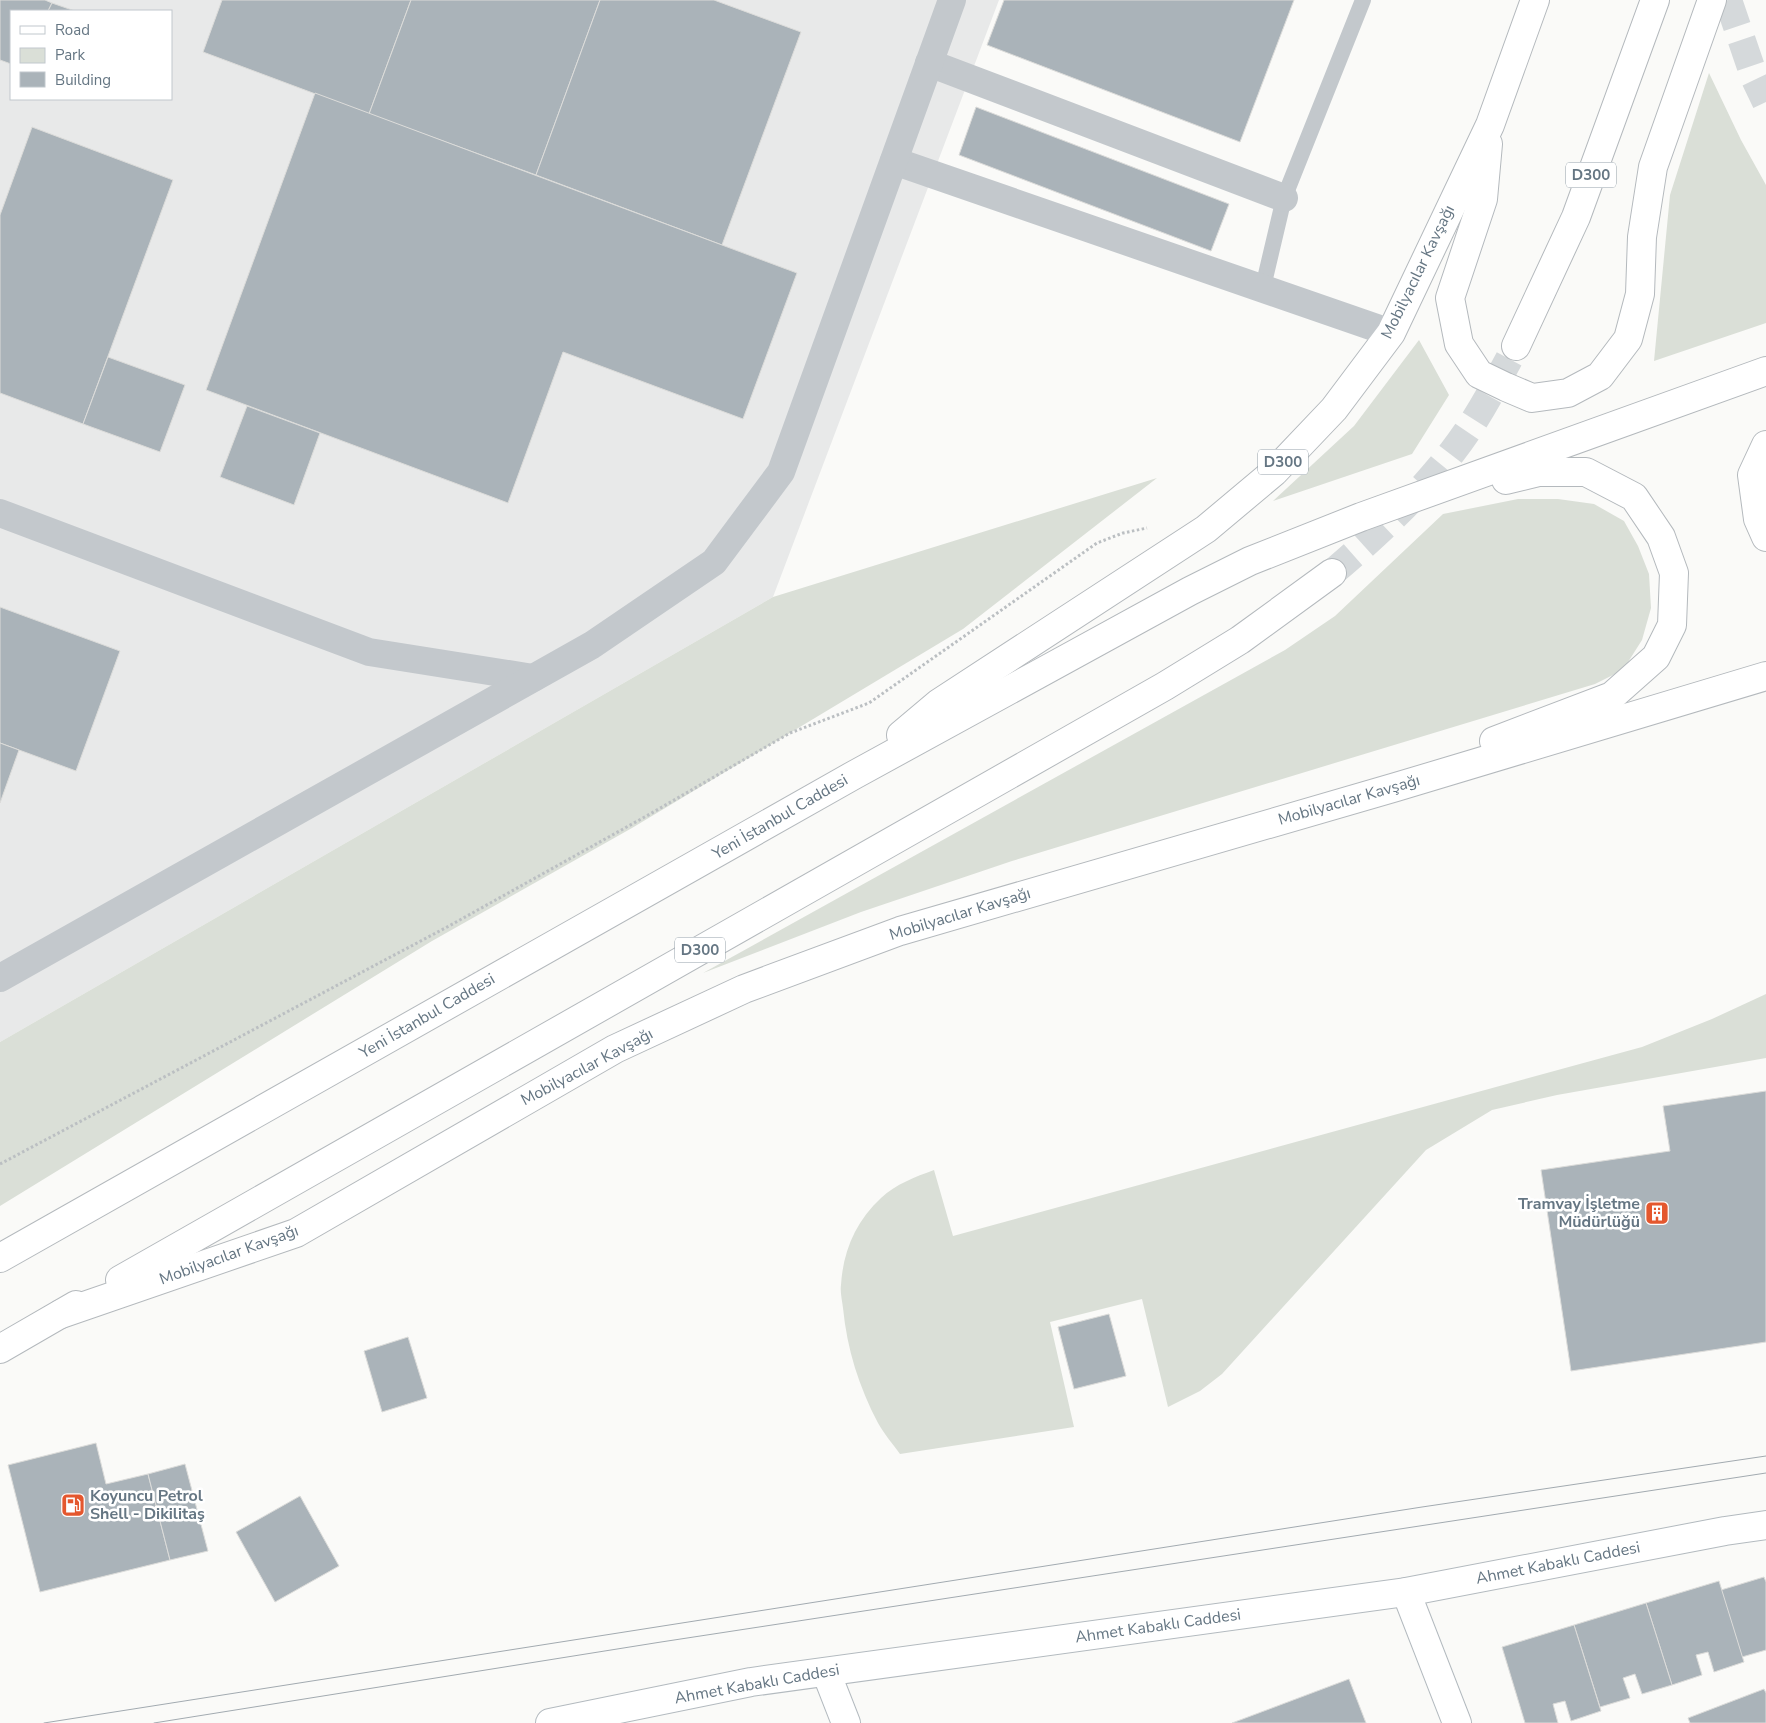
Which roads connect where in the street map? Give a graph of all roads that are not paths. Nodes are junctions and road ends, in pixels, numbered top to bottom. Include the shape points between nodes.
1 (952, 0) edge
2 (1363, 0) edge
3 (1534, 0) edge
4 (1655, 0) edge
5 (1712, 0) edge
6 (930, 63) junction
7 (1490, 125) junction
8 (894, 160) junction
9 (1284, 198) junction
10 (1263, 287) junction
11 (1391, 333) junction
12 (1516, 346) tunnel mouth
13 (1766, 370) edge
14 (1766, 445) edge
15 (0, 514) edge
16 (1361, 517) junction
17 (1766, 537) edge
18 (1332, 573) tunnel mouth
19 (1766, 676) edge
20 (533, 678) junction
21 (854, 775) junction
22 (1396, 787) junction
23 (0, 978) edge
24 (0, 1258) edge
25 (61, 1314) junction
26 (0, 1349) edge
27 (1766, 1526) edge
28 (1406, 1592) junction
29 (826, 1672) junction
30 (550, 1723) edge
31 (846, 1723) edge
32 (1457, 1723) edge

1 - 6 street
2 - 9 lane
3 - 7 main road, Mobilyacılar Kavşağı / D300
4 - 12 main road, D300 via 1576,217
5 - 7 main road via 1653,167 1642,237 1640,294 1628,339 1600,376 1568,394 1532,398 1506,387 1479,374 1459,344 1450,298 1483,199
6 - 8 street
6 - 9 street
7 - 11 main road, Mobilyacılar Kavşağı / D300
8 - 10 street
8 - 20 street via 781,472 714,562 592,645
9 - 10 lane
10 - 11 street
11 - 21 main road, Mobilyacılar Kavşağı / D300 via 1334,408 1274,472 1206,529 939,704
13 - 16 main road
14 - 17 main road via 1752,475 1758,519
15 - 20 street via 369,652
16 - 21 main road via 1250,561 1190,591
16 - 22 main road via 1539,472 1586,472 1634,497 1661,537 1674,573 1672,625 1656,657 1612,696 1504,736
18 - 25 main road, Mobilyacılar Kavşağı / D300 via 1240,640 1165,686
19 - 22 main road, Mobilyacılar Kavşağı
20 - 23 street
21 - 24 main road, Yeni İstanbul Caddesi / D300
22 - 25 main road, Mobilyacılar Kavşağı via 900,930 744,989 615,1049 296,1233
25 - 26 main road, D300
27 - 28 main road, Ahmet Kabaklı Caddesi
28 - 29 main road, Ahmet Kabaklı Caddesi
28 - 32 main road
29 - 30 main road, Ahmet Kabaklı Caddesi via 751,1682
29 - 31 main road

